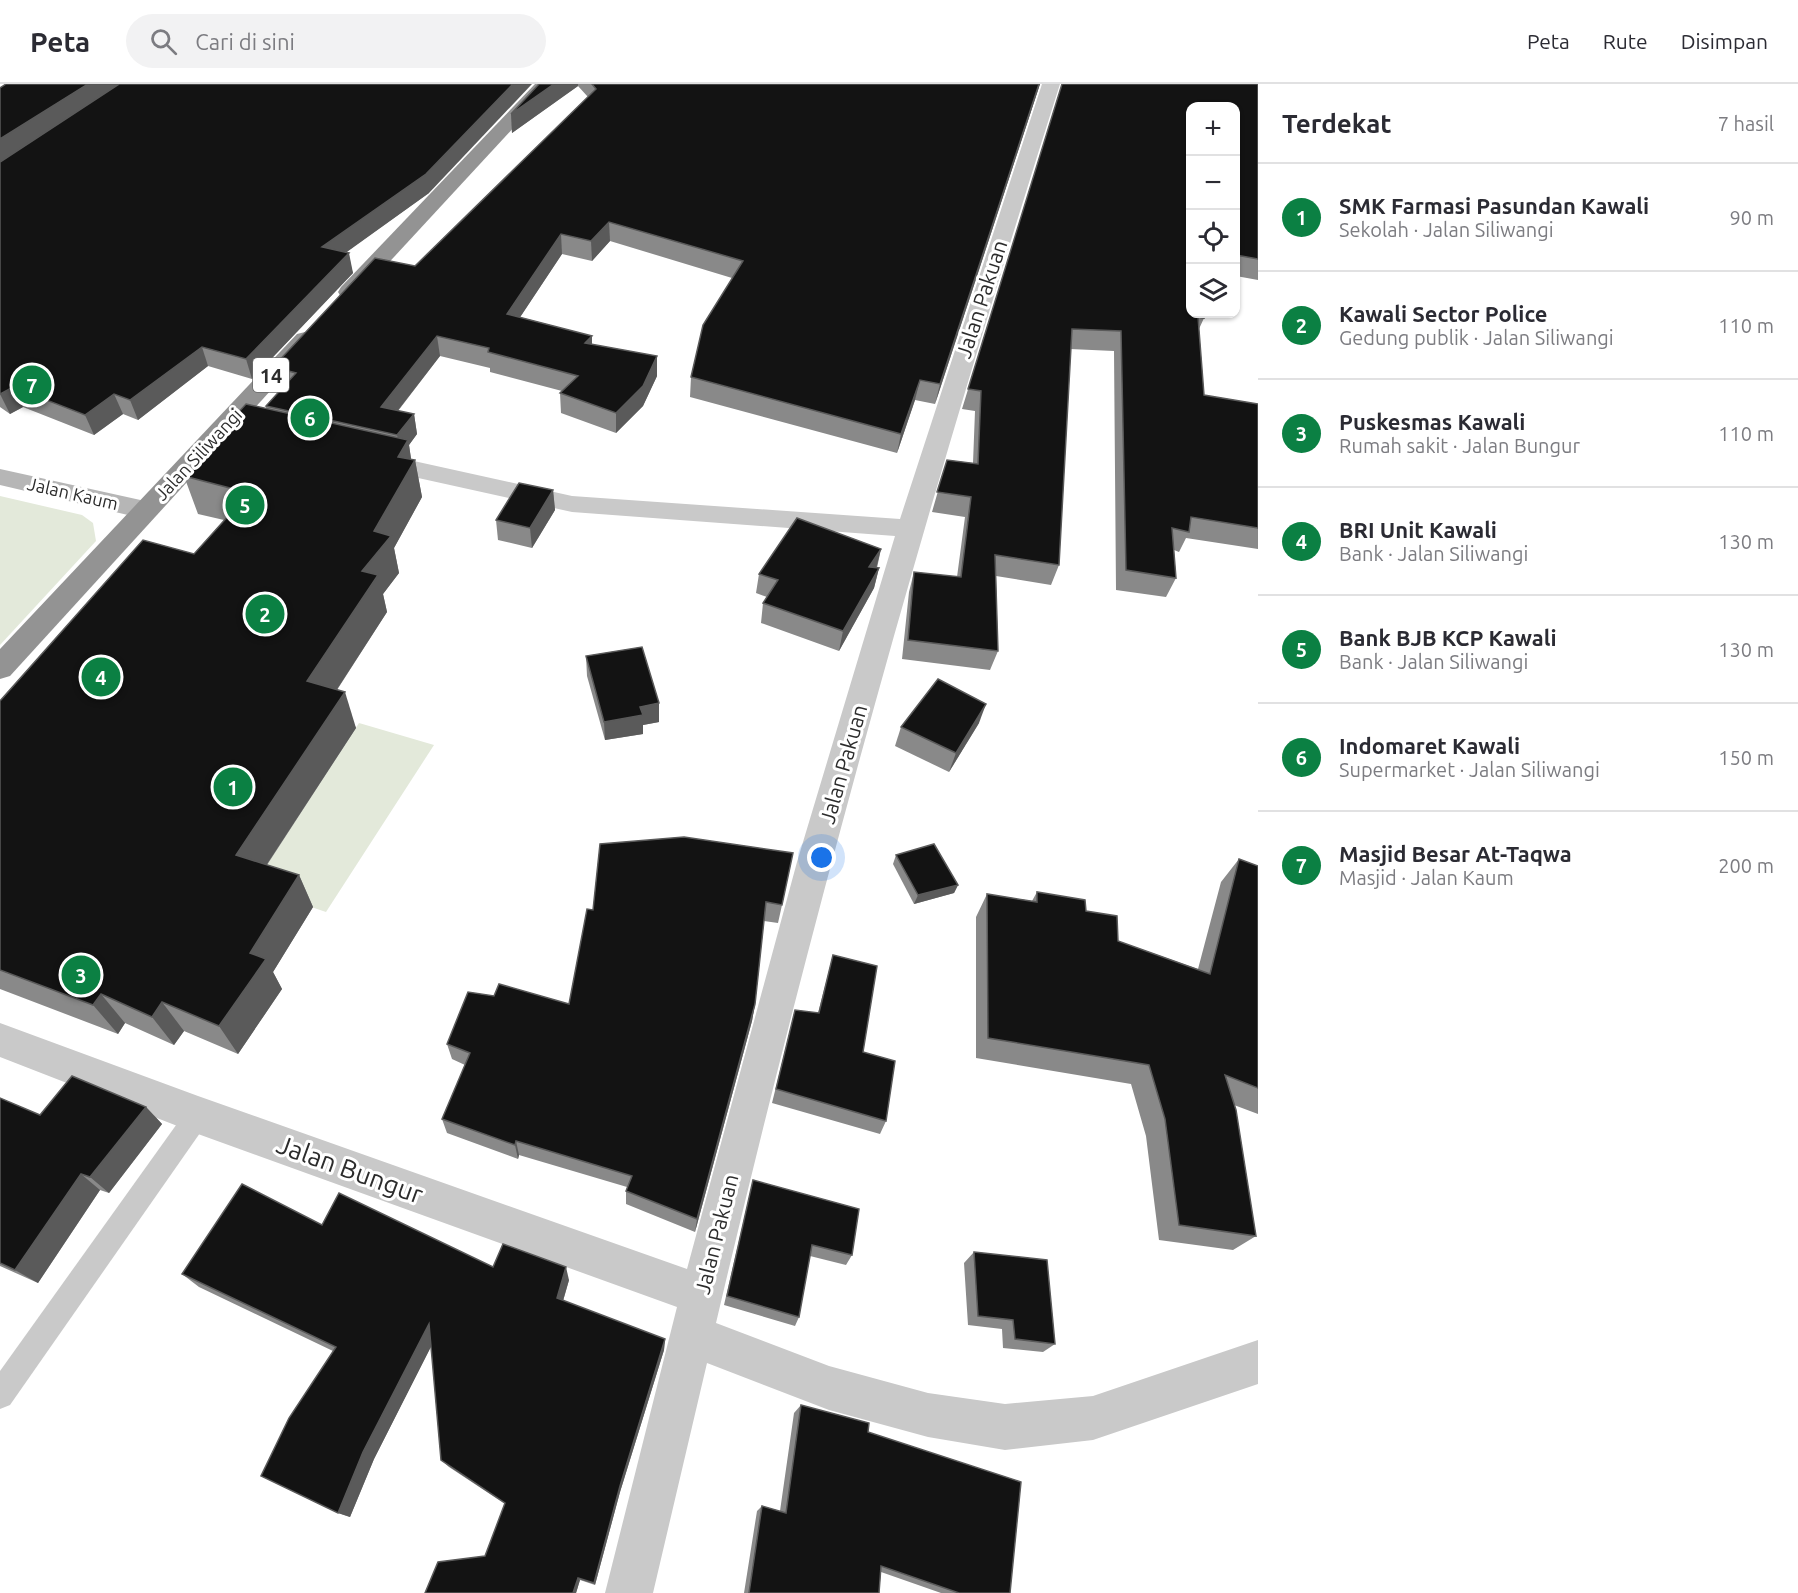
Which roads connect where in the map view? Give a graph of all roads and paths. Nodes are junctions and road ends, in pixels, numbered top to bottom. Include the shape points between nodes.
1 (545, 84) edge
2 (1051, 84) edge
3 (353, 455) edge
4 (0, 477) edge
5 (145, 510) junction
6 (910, 528) junction
7 (0, 668) edge
8 (0, 1040) edge
9 (198, 1115) junction
10 (696, 1315) junction
11 (1258, 1362) edge
12 (0, 1395) edge
13 (629, 1593) edge

1 - 5 highway, Jalan Siliwangi / 14 via 327,316 237,427
2 - 6 street, Jalan Pakuan
3 - 6 street via 572,504
4 - 5 main road, Jalan Kaum
5 - 7 highway, Jalan Siliwangi / 14
6 - 10 street, Jalan Pakuan via 783,973
8 - 9 street, Jalan Bungur
9 - 10 street, Jalan Bungur
9 - 12 lane
10 - 11 street, Jalan Bungur via 829,1388 928,1416 1005,1427 1093,1418
10 - 13 street, Jalan Pakuan

